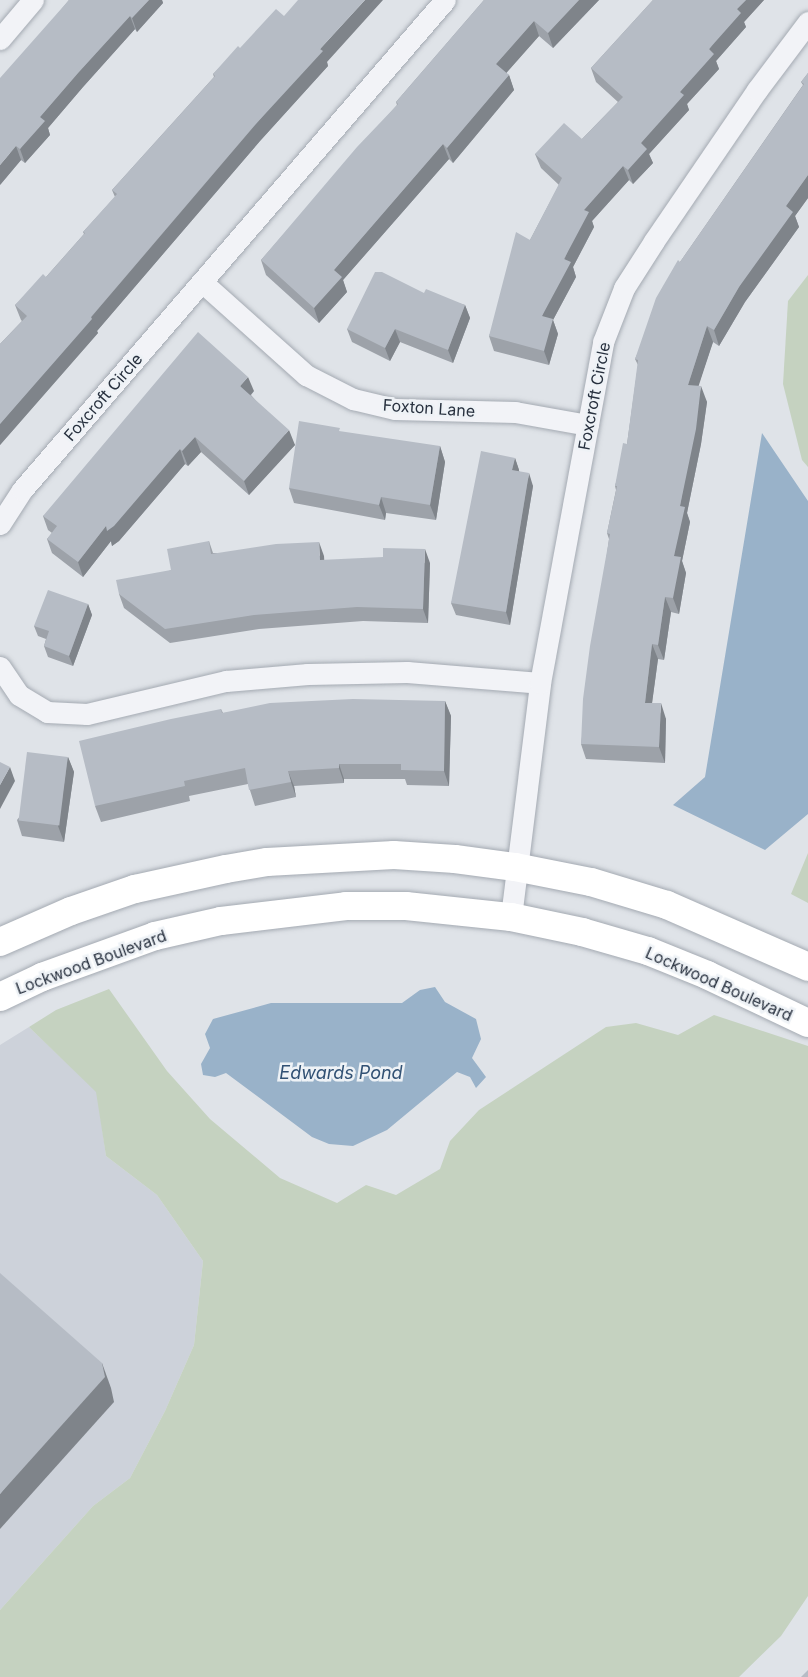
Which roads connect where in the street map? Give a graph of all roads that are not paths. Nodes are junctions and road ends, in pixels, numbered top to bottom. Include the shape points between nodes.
1 (33, 0) edge
2 (445, 0) edge
3 (808, 22) edge
4 (1, 36) edge
5 (202, 282) junction
6 (588, 425) junction
7 (0, 524) edge
8 (0, 667) edge
9 (540, 683) junction
10 (515, 867) junction
11 (511, 917) junction
12 (0, 942) edge
13 (808, 967) edge
14 (0, 997) edge
15 (808, 1023) edge

1 - 4 street
2 - 5 street, Foxcroft Circle
3 - 6 street, Foxcroft Circle via 757,90 624,288 603,342
5 - 6 street, Foxton Lane via 306,375 353,399 395,409 515,412
5 - 7 street, Foxcroft Circle via 22,490
6 - 9 street, Foxcroft Circle
8 - 9 street via 20,695 47,712 77,714 226,681 308,674 406,672
9 - 10 street, Foxcroft Circle
10 - 11 street, Foxcroft Circle
10 - 12 main road via 393,855 267,862 135,889 71,910
10 - 13 main road via 591,882 667,905
11 - 14 main road, Lockwood Boulevard via 417,907 362,906 221,921 155,936 42,977
11 - 15 main road, Lockwood Boulevard via 648,951

